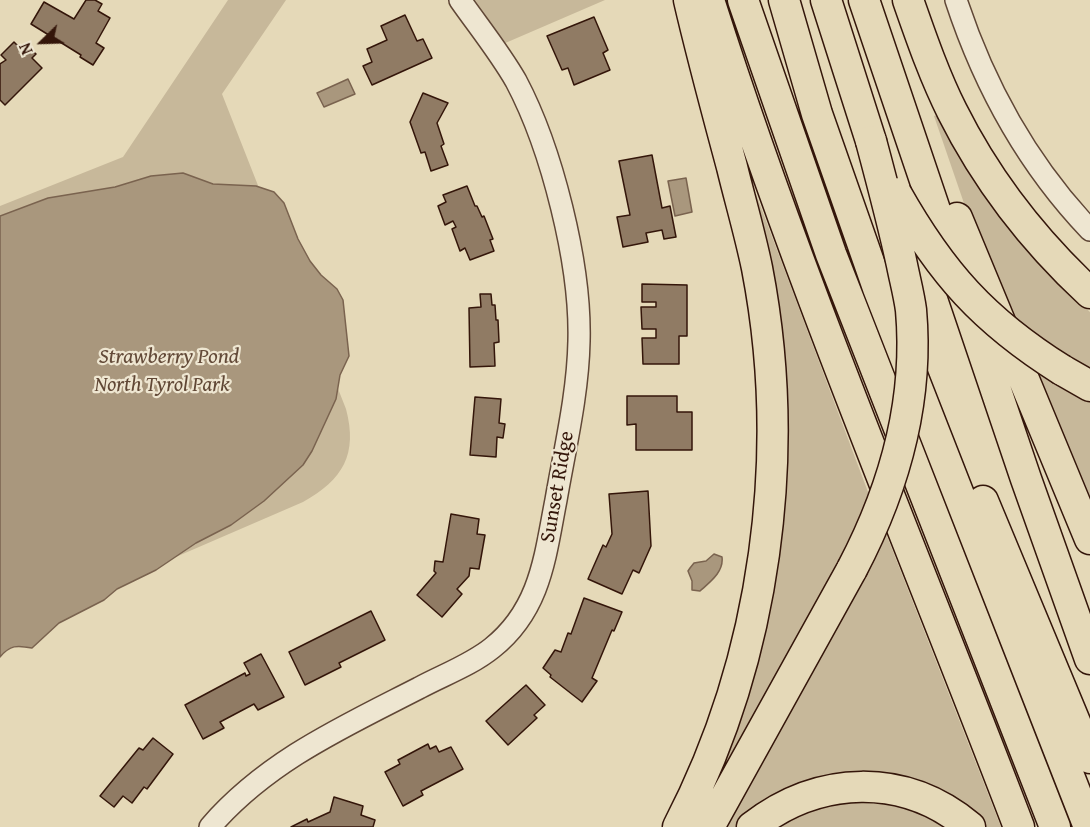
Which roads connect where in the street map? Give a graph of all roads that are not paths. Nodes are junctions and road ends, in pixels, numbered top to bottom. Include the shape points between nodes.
1 (460, 0) edge
2 (688, 0) edge
3 (709, 0) edge
4 (743, 0) edge
5 (784, 0) edge
6 (791, 0) edge
7 (826, 0) edge
8 (864, 0) edge
9 (869, 0) edge
10 (908, 0) edge
11 (956, 0) edge
12 (871, 141) junction
13 (1090, 230) edge
14 (1090, 293) edge
15 (1090, 386) edge
16 (1090, 539) edge
17 (1090, 659) edge
18 (1090, 758) edge
19 (210, 827) edge
20 (678, 827) edge
21 (709, 827) edge
22 (752, 827) edge
23 (970, 827) edge
24 (1019, 827) edge
25 (1055, 827) edge
26 (1089, 827) edge

1 - 19 street, Sunset Ridge via 515,79 537,129 558,196 574,270 577,371 538,585 517,622 491,649 282,762 241,794
2 - 20 highway via 757,266 770,370 772,442 765,543 747,638 724,720
3 - 24 highway via 766,174 814,303
4 - 25 highway via 831,254
5 - 26 highway via 817,114 878,288
6 - 18 highway via 917,346
7 - 12 highway
8 - 17 highway
9 - 16 highway
10 - 14 highway via 937,78 990,176 1053,256
11 - 13 street via 999,103 1047,178
12 - 15 highway, bridge via 903,206 946,271 991,319 1026,347
12 - 21 highway, bridge via 911,308 909,404 897,459 852,569
22 - 23 highway via 790,802 826,791 867,786 929,800

